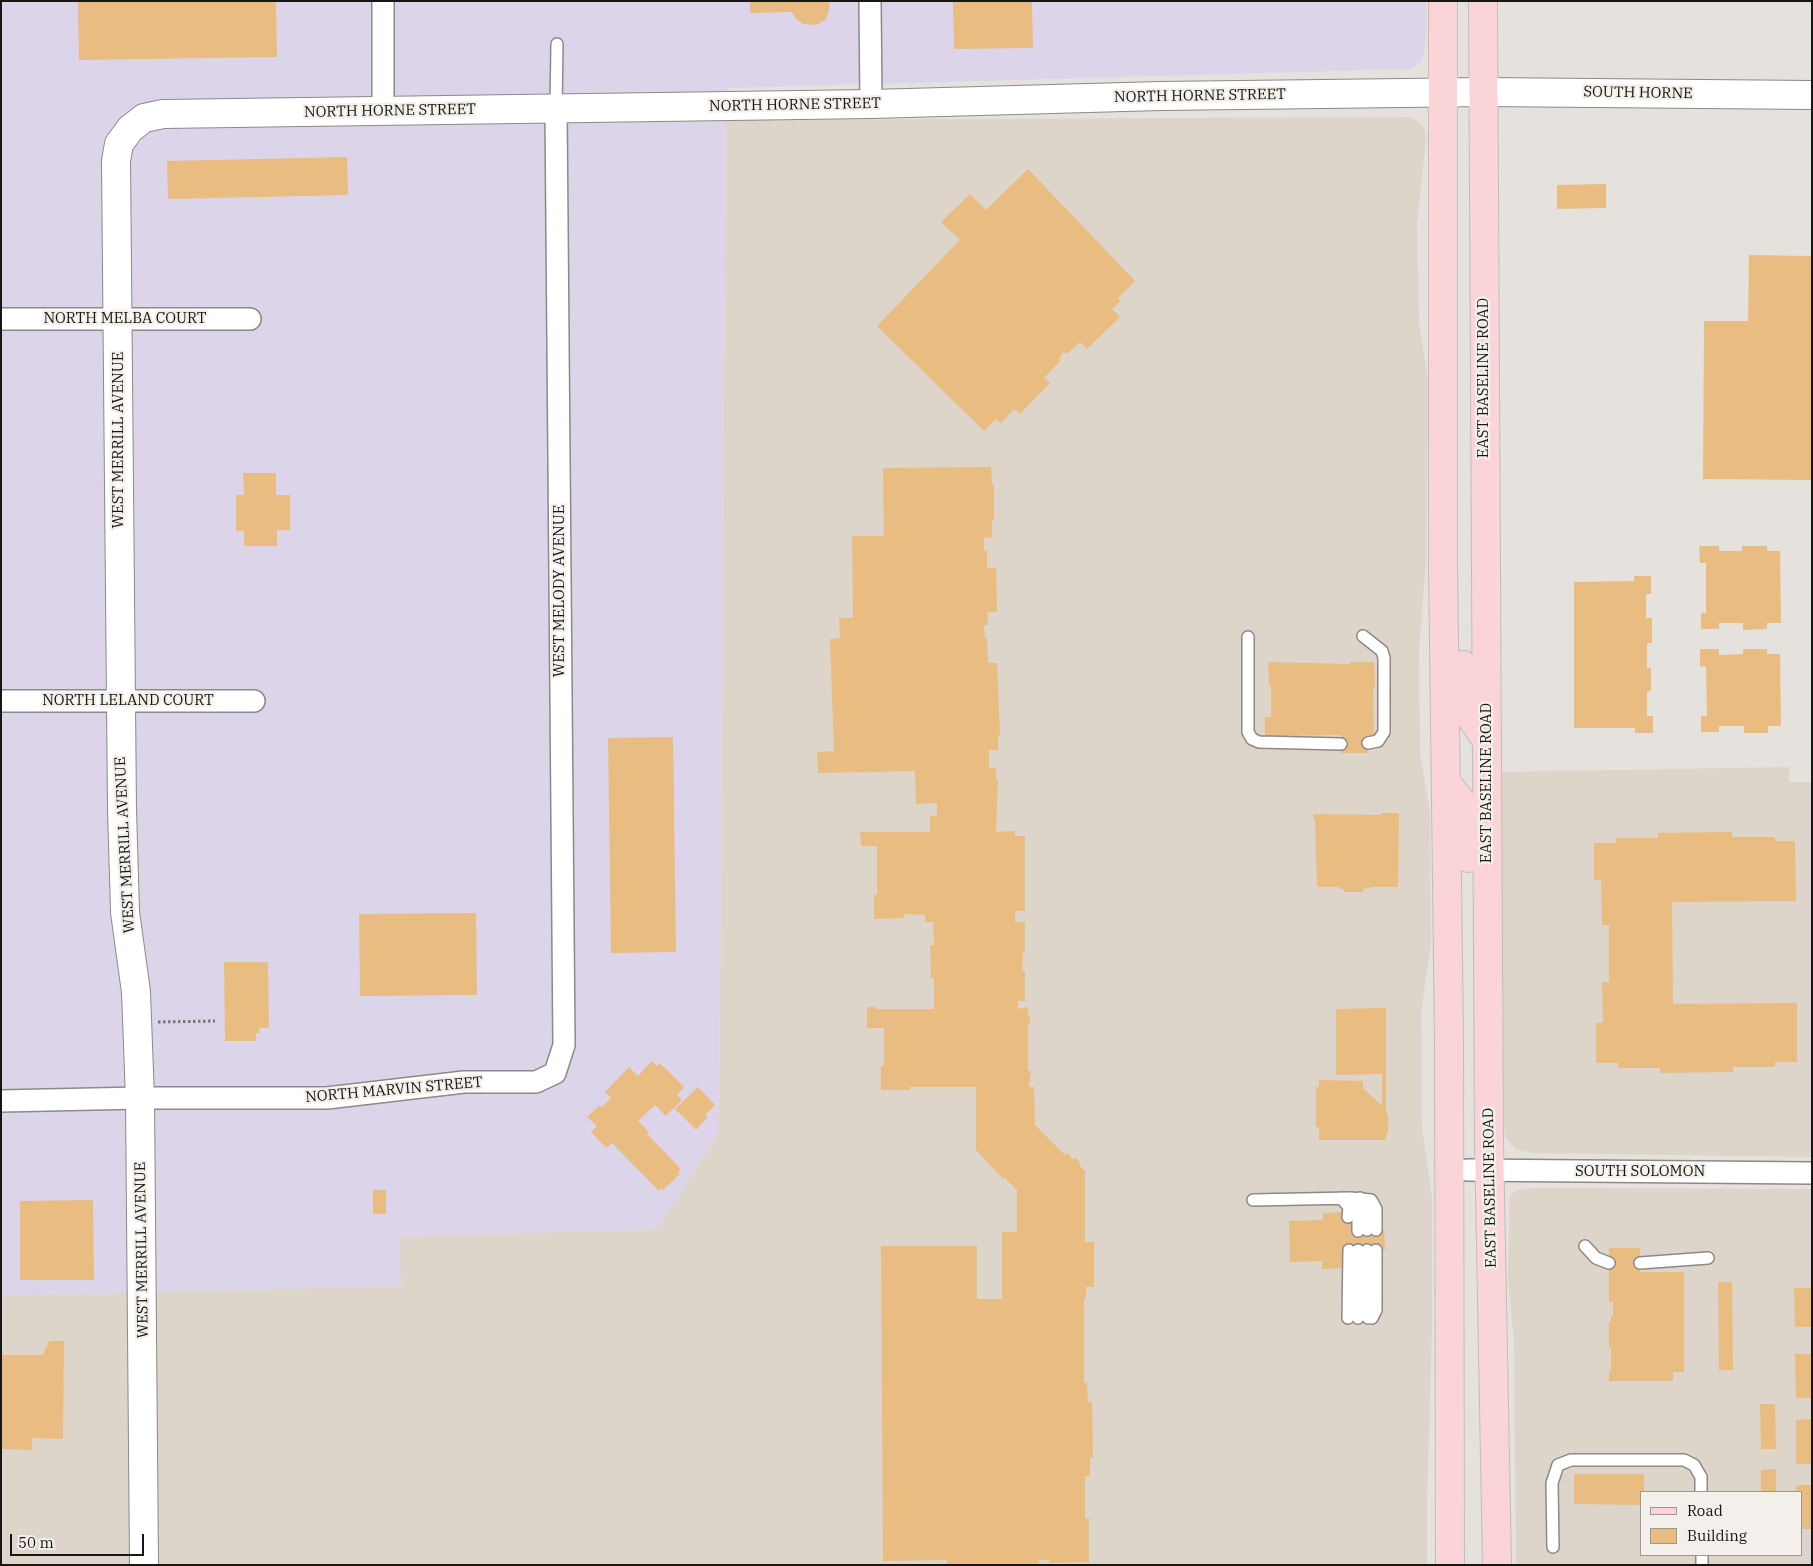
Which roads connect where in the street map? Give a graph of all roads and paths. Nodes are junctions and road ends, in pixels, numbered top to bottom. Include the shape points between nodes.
1 (383, 1) edge
2 (870, 1) edge
3 (1443, 1) edge
4 (1482, 1) edge
5 (557, 44) dead end
6 (1464, 92) junction
7 (1812, 95) edge
8 (871, 104) junction
9 (556, 108) junction
10 (383, 111) junction
11 (130, 129) joint
12 (1, 319) edge
13 (118, 319) junction
14 (250, 319) dead end
15 (1443, 562) junction
16 (1363, 636) dead end
17 (1248, 637) dead end
18 (1, 701) edge
19 (121, 701) junction
20 (254, 701) dead end
21 (1487, 740) junction
22 (1368, 743) dead end
23 (1341, 744) dead end
24 (1446, 782) junction
25 (1488, 957) junction
26 (215, 1021) dead end
27 (137, 1022) junction
28 (555, 1073) joint
29 (140, 1098) junction
30 (1, 1101) edge
31 (1478, 1171) junction
32 (1812, 1172) edge
33 (1351, 1198) junction
34 (1254, 1200) dead end
35 (1348, 1217) dead end
36 (1585, 1246) dead end
37 (1363, 1250) joint
38 (1708, 1258) dead end
39 (1609, 1263) dead end
40 (1640, 1263) dead end
41 (1701, 1491) edge
42 (1553, 1546) dead end
43 (144, 1565) edge
44 (1450, 1565) edge
45 (1497, 1565) edge

1 - 10 street
2 - 8 street
3 - 6 main road, EAST BASELINE ROAD
4 - 6 main road, EAST BASELINE ROAD
5 - 9 lane
6 - 7 street, SOUTH HORNE
6 - 8 street, NORTH HORNE STREET
6 - 15 main road, EAST BASELINE ROAD
6 - 21 main road, EAST BASELINE ROAD
8 - 9 street, NORTH HORNE STREET
9 - 10 street, NORTH HORNE STREET
9 - 28 street, WEST MELODY AVENUE via 564,1045
10 - 11 street, NORTH HORNE STREET via 163,114 144,118
11 - 13 street, WEST MERRILL AVENUE via 119,144 116,161
12 - 13 street, NORTH MELBA COURT
13 - 14 street, NORTH MELBA COURT
13 - 19 street, WEST MERRILL AVENUE
15 - 21 main road via 1463,609 1465,709
15 - 24 main road, EAST BASELINE ROAD
16 - 22 lane via 1382,651 1384,658 1384,732 1378,742
17 - 23 lane via 1248,732 1252,738 1258,742
18 - 19 street, NORTH LELAND COURT
19 - 20 street, NORTH LELAND COURT
19 - 27 street, WEST MERRILL AVENUE via 125,912
21 - 25 main road, EAST BASELINE ROAD
24 - 25 main road via 1458,795 1468,820 1469,916 1480,948
24 - 44 main road, EAST BASELINE ROAD
25 - 31 main road, EAST BASELINE ROAD
26 - 27 path
27 - 29 street, WEST MERRILL AVENUE
28 - 29 street, NORTH MARVIN STREET via 536,1082 464,1082 327,1098
29 - 30 street, NORTH MARVIN STREET
29 - 43 street, WEST MERRILL AVENUE
31 - 32 street, SOUTH SOLOMON
31 - 45 main road, EAST BASELINE ROAD
33 - 33 lane via 1372,1200 1376,1209 1367,1230
33 - 34 lane
33 - 35 lane
36 - 39 lane via 1596,1258
37 - 37 lane via 1361,1318
38 - 40 lane
41 - 42 lane via 1701,1477 1694,1465 1684,1460 1571,1460 1558,1465 1552,1483

